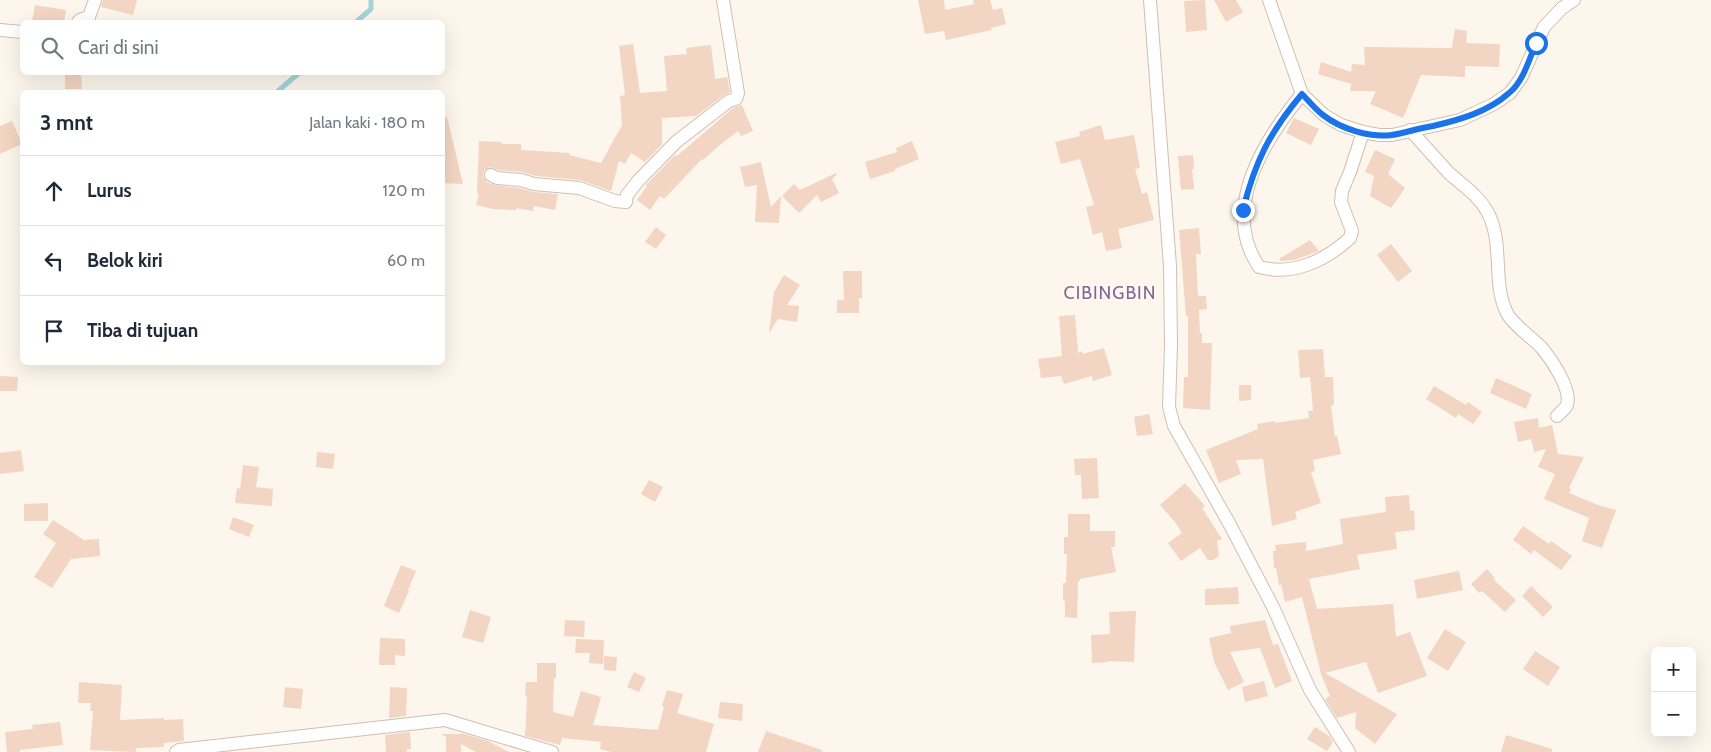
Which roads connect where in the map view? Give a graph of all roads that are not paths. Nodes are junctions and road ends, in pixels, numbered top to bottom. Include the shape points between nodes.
1 (95, 0) edge
2 (723, 0) edge
3 (1150, 0) edge
4 (1269, 0) edge
5 (1574, 0) edge
6 (80, 20) edge
7 (0, 30) edge
8 (20, 32) edge
9 (1302, 94) junction
10 (1410, 130) junction
11 (1363, 132) junction
12 (491, 175) dead end
13 (1557, 416) dead end
14 (176, 752) edge
15 (552, 752) edge
16 (1349, 752) edge

1 - 6 street via 89,17
2 - 12 street via 738,93 736,99 676,142 638,181 627,195 626,202 579,188 534,184
3 - 16 street via 1170,266 1171,417 1273,607 1310,690
4 - 9 street
5 - 10 street via 1544,27 1521,78 1510,93 1460,120
7 - 8 street
9 - 11 street via 1324,116
9 - 11 street via 1267,142 1255,167 1243,210 1250,250 1259,267 1283,271 1310,264 1350,238 1352,231 1341,202 1342,191
10 - 11 street via 1392,135
10 - 13 street via 1486,210 1494,230 1501,293 1509,316 1542,349 1564,383 1568,395 1566,406
14 - 15 street via 445,720

